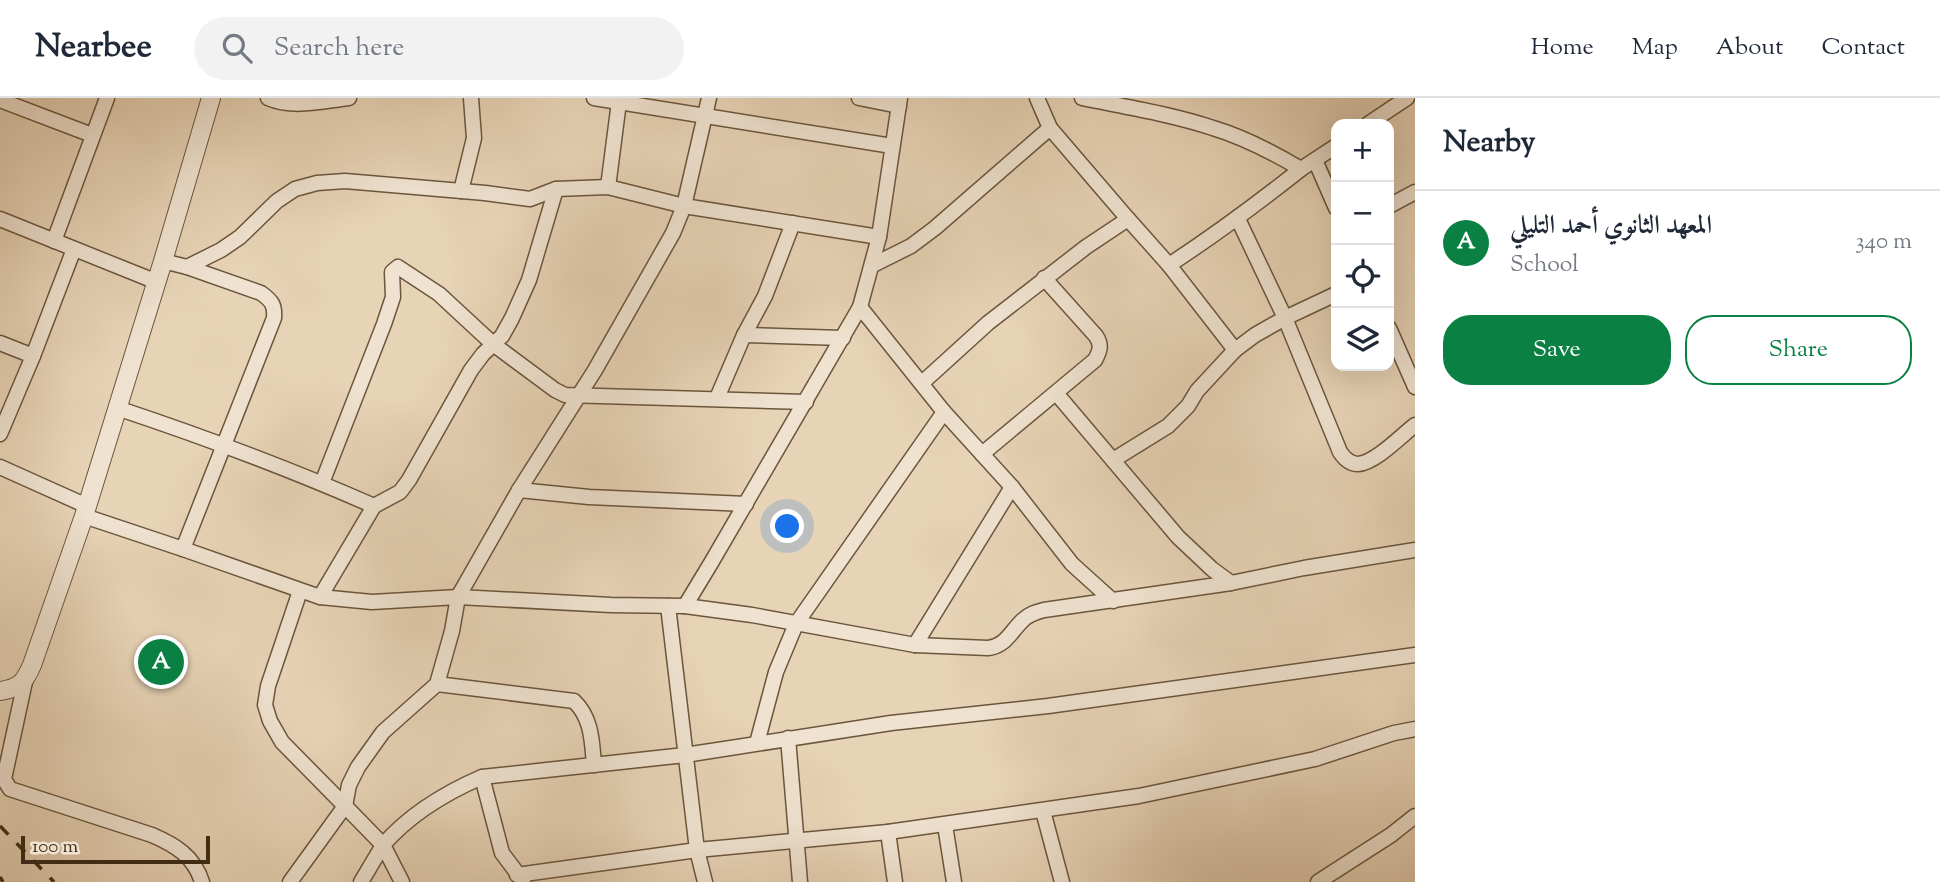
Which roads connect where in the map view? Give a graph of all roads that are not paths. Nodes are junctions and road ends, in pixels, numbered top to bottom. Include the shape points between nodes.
1 (107, 98) edge
2 (211, 98) edge
3 (268, 98) edge
4 (349, 98) edge
5 (471, 98) edge
6 (594, 98) edge
7 (709, 98) edge
8 (859, 98) edge
9 (1037, 98) edge
10 (1082, 98) edge
11 (1407, 98) edge
12 (0, 100) edge
13 (619, 102) junction
14 (900, 102) edge
15 (705, 116) junction
16 (1376, 119) edge
17 (1050, 128) junction
18 (92, 135) junction
19 (892, 146) junction
20 (1331, 149) edge
21 (1315, 160) junction
22 (1301, 169) junction
23 (608, 187) junction
24 (556, 189) junction
25 (461, 191) junction
26 (1415, 192) edge
27 (1331, 197) edge
28 (1394, 203) edge
29 (684, 206) junction
30 (0, 219) edge
31 (1128, 219) junction
32 (1238, 219) junction
33 (793, 223) junction
34 (879, 237) junction
35 (54, 241) junction
36 (75, 249) junction
37 (163, 261) junction
38 (873, 265) junction
39 (1169, 265) junction
40 (187, 267) junction
41 (1044, 278) junction
42 (157, 282) junction
43 (1331, 296) edge
44 (860, 307) junction
45 (1285, 318) junction
46 (744, 335) junction
47 (843, 338) junction
48 (1394, 339) edge
49 (0, 342) edge
50 (493, 344) junction
51 (1235, 350) junction
52 (33, 356) junction
53 (922, 383) junction
54 (1415, 387) edge
55 (1056, 393) junction
56 (579, 395) junction
57 (717, 398) junction
58 (806, 402) junction
59 (117, 408) junction
60 (944, 412) junction
61 (1415, 425) edge
62 (0, 434) edge
63 (224, 445) junction
64 (982, 453) junction
65 (1113, 460) junction
66 (1, 471) edge
67 (323, 483) junction
68 (1012, 487) junction
69 (519, 490) junction
70 (746, 504) junction
71 (374, 506) junction
72 (85, 511) junction
73 (183, 549) junction
74 (1415, 550) edge
75 (1231, 583) junction
76 (300, 590) junction
77 (320, 597) junction
78 (458, 597) junction
79 (1113, 601) junction
80 (668, 606) junction
81 (685, 606) junction
82 (796, 624) junction
83 (915, 645) junction
84 (1415, 655) edge
85 (26, 677) junction
86 (438, 684) junction
87 (0, 691) edge
88 (1415, 729) edge
89 (788, 738) junction
90 (757, 743) junction
91 (685, 755) junction
92 (594, 765) junction
93 (482, 777) junction
94 (345, 806) junction
95 (1043, 811) junction
96 (1415, 816) edge
97 (945, 825) junction
98 (888, 832) junction
99 (797, 841) junction
100 (383, 845) junction
101 (697, 850) junction
102 (520, 878) edge
103 (202, 882) edge
104 (290, 882) edge
105 (361, 882) edge
106 (402, 882) edge
107 (705, 882) edge
108 (800, 882) edge
109 (895, 882) edge
110 (954, 882) edge
111 (1062, 882) edge
112 (1318, 882) edge

1 - 18 street
2 - 37 street
3 - 4 street via 304,103
5 - 25 street via 474,138
6 - 13 street
7 - 15 street
8 - 14 street
9 - 17 street
10 - 22 street via 1216,129
11 - 16 street
12 - 18 street
13 - 15 street
13 - 23 street
14 - 19 street
15 - 19 street
15 - 29 street
17 - 31 street
17 - 38 street via 935,228
18 - 35 street
19 - 34 street
20 - 21 street
21 - 22 street
21 - 27 street
22 - 32 street
23 - 24 street
23 - 29 street
24 - 25 street via 530,199
24 - 50 street via 529,280 502,336
25 - 40 street via 345,181 295,189 240,237
26 - 28 street
29 - 33 street
29 - 56 street
30 - 35 street
31 - 39 street
31 - 41 street
32 - 39 street
32 - 45 street
33 - 34 street
33 - 46 street via 765,296
34 - 38 street
35 - 36 street
36 - 42 street
36 - 52 street
37 - 40 street
37 - 42 street
38 - 44 street
39 - 51 street
40 - 63 street via 261,293 275,307
41 - 53 street
41 - 55 street via 1100,342 1095,360
42 - 59 street
43 - 45 street
44 - 47 street
44 - 53 street
45 - 51 street
45 - 61 street via 1345,459 1359,464 1366,461
46 - 47 street
46 - 57 street
47 - 58 street
48 - 54 street
49 - 52 street
50 - 56 street via 555,390
50 - 67 street via 439,294 398,267 393,270 393,297
50 - 71 street via 471,370 409,480 400,492
51 - 65 street via 1168,426
52 - 62 street
53 - 60 street
55 - 64 street
55 - 65 street
56 - 57 street
56 - 69 street
57 - 58 street
58 - 70 street
59 - 63 street
59 - 72 street
60 - 64 street
60 - 82 street
63 - 67 street
63 - 73 street
64 - 68 street
65 - 75 street via 1178,537
66 - 72 street
67 - 71 street
68 - 79 street via 1072,564
68 - 83 street
69 - 70 street via 589,498
69 - 78 street
70 - 81 street
71 - 77 street
72 - 73 street
72 - 85 street
73 - 76 street
74 - 75 street
75 - 79 street
76 - 77 street
76 - 94 street via 265,705 282,742
77 - 78 street via 372,602
78 - 80 street
78 - 86 street
79 - 83 street via 1035,612 1005,642 993,647
80 - 81 street
80 - 91 street
81 - 82 street
82 - 83 street
82 - 90 street via 776,672
84 - 89 street
85 - 87 street via 18,686
85 - 103 street via 4,779 10,789 170,843 193,863
86 - 92 street via 574,701 584,710
86 - 94 street via 383,732 358,767
88 - 95 street via 1279,768
89 - 90 street
89 - 99 street
90 - 91 street
91 - 92 street
91 - 101 street
92 - 93 street
93 - 100 street via 426,808
93 - 102 street via 502,853
94 - 100 street
94 - 104 street
95 - 97 street
95 - 111 street
96 - 112 street
97 - 98 street
97 - 110 street
98 - 99 street
98 - 109 street
99 - 101 street
99 - 108 street
100 - 105 street
100 - 106 street
101 - 102 street
101 - 107 street

